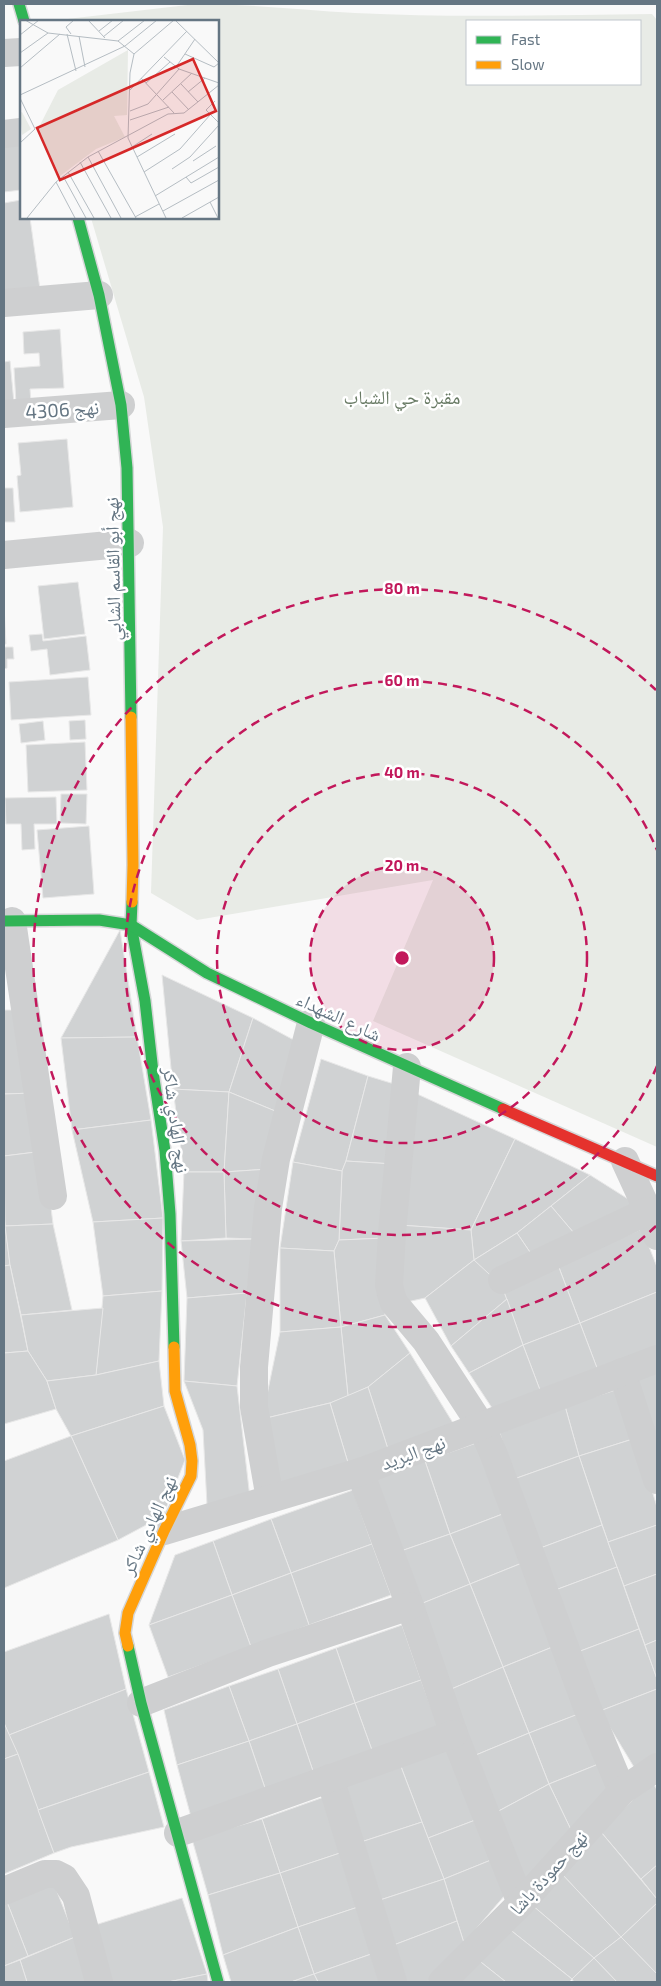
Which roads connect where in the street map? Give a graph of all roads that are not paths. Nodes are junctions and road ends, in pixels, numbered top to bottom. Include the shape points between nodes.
1 (18, 4) edge
2 (24, 20) edge
3 (20, 52) edge
4 (4, 53) edge
5 (20, 132) edge
6 (4, 134) edge
7 (78, 219) edge
8 (99, 295) junction
9 (4, 303) edge
10 (121, 405) junction
11 (4, 414) edge
12 (130, 543) junction
13 (4, 555) edge
14 (8, 921) edge
15 (131, 924) junction
16 (311, 1023) junction
17 (407, 1067) junction
18 (625, 1161) junction
19 (657, 1176) edge
20 (53, 1196) dead end
21 (648, 1210) junction
22 (657, 1236) edge
23 (502, 1280) dead end
24 (657, 1359) edge
25 (622, 1372) junction
26 (482, 1427) junction
27 (360, 1472) junction
28 (657, 1480) edge
29 (270, 1499) junction
30 (164, 1531) junction
31 (410, 1606) junction
32 (141, 1703) junction
33 (454, 1734) junction
34 (657, 1769) edge
35 (330, 1778) junction
36 (622, 1790) junction
37 (178, 1833) junction
38 (4, 1891) edge
39 (521, 1903) junction
40 (99, 1982) edge
41 (218, 1982) edge
42 (393, 1982) edge
43 (442, 1982) edge

1 - 2 street
3 - 4 street
5 - 6 street
7 - 8 street, نهج أبو القاسم الشابي
8 - 9 street
8 - 10 street, نهج أبو القاسم الشابي
10 - 11 street, نهج 4306
10 - 12 street, نهج أبو القاسم الشابي
12 - 13 street
12 - 15 street, نهج أبو القاسم الشابي
14 - 15 street, شارع الشهداء via 99,920
14 - 20 street
15 - 16 street, شارع الشهداء via 200,969
15 - 30 street, نهج الهادي شاكر via 166,1152 175,1391 192,1461 187,1486
16 - 17 street, شارع الشهداء
16 - 29 street via 276,1159 268,1208 254,1367 254,1407
17 - 18 street, شارع الشهداء
17 - 26 street via 392,1233 391,1294 394,1303 426,1340
18 - 19 street, شارع الشهداء
18 - 21 street
21 - 22 street
21 - 23 street
24 - 25 street, نهج البريد
25 - 26 street, نهج البريد
25 - 28 street
26 - 27 street, نهج البريد
26 - 36 street via 587,1708
27 - 29 street, نهج البريد
27 - 31 street
29 - 30 street, نهج البريد
30 - 32 street, نهج الهادي شاكر via 128,1613 125,1633
31 - 32 street via 268,1652
31 - 33 street
32 - 37 street, نهج الهادي شاكر
33 - 35 street
33 - 39 street
34 - 36 street, نهج حمودة باشا
35 - 37 street
35 - 42 street
36 - 39 street, نهج حمودة باشا
37 - 41 street, نهج الهادي شاكر
38 - 40 street via 45,1874 64,1878 76,1896
39 - 43 street, نهج حمودة باشا

